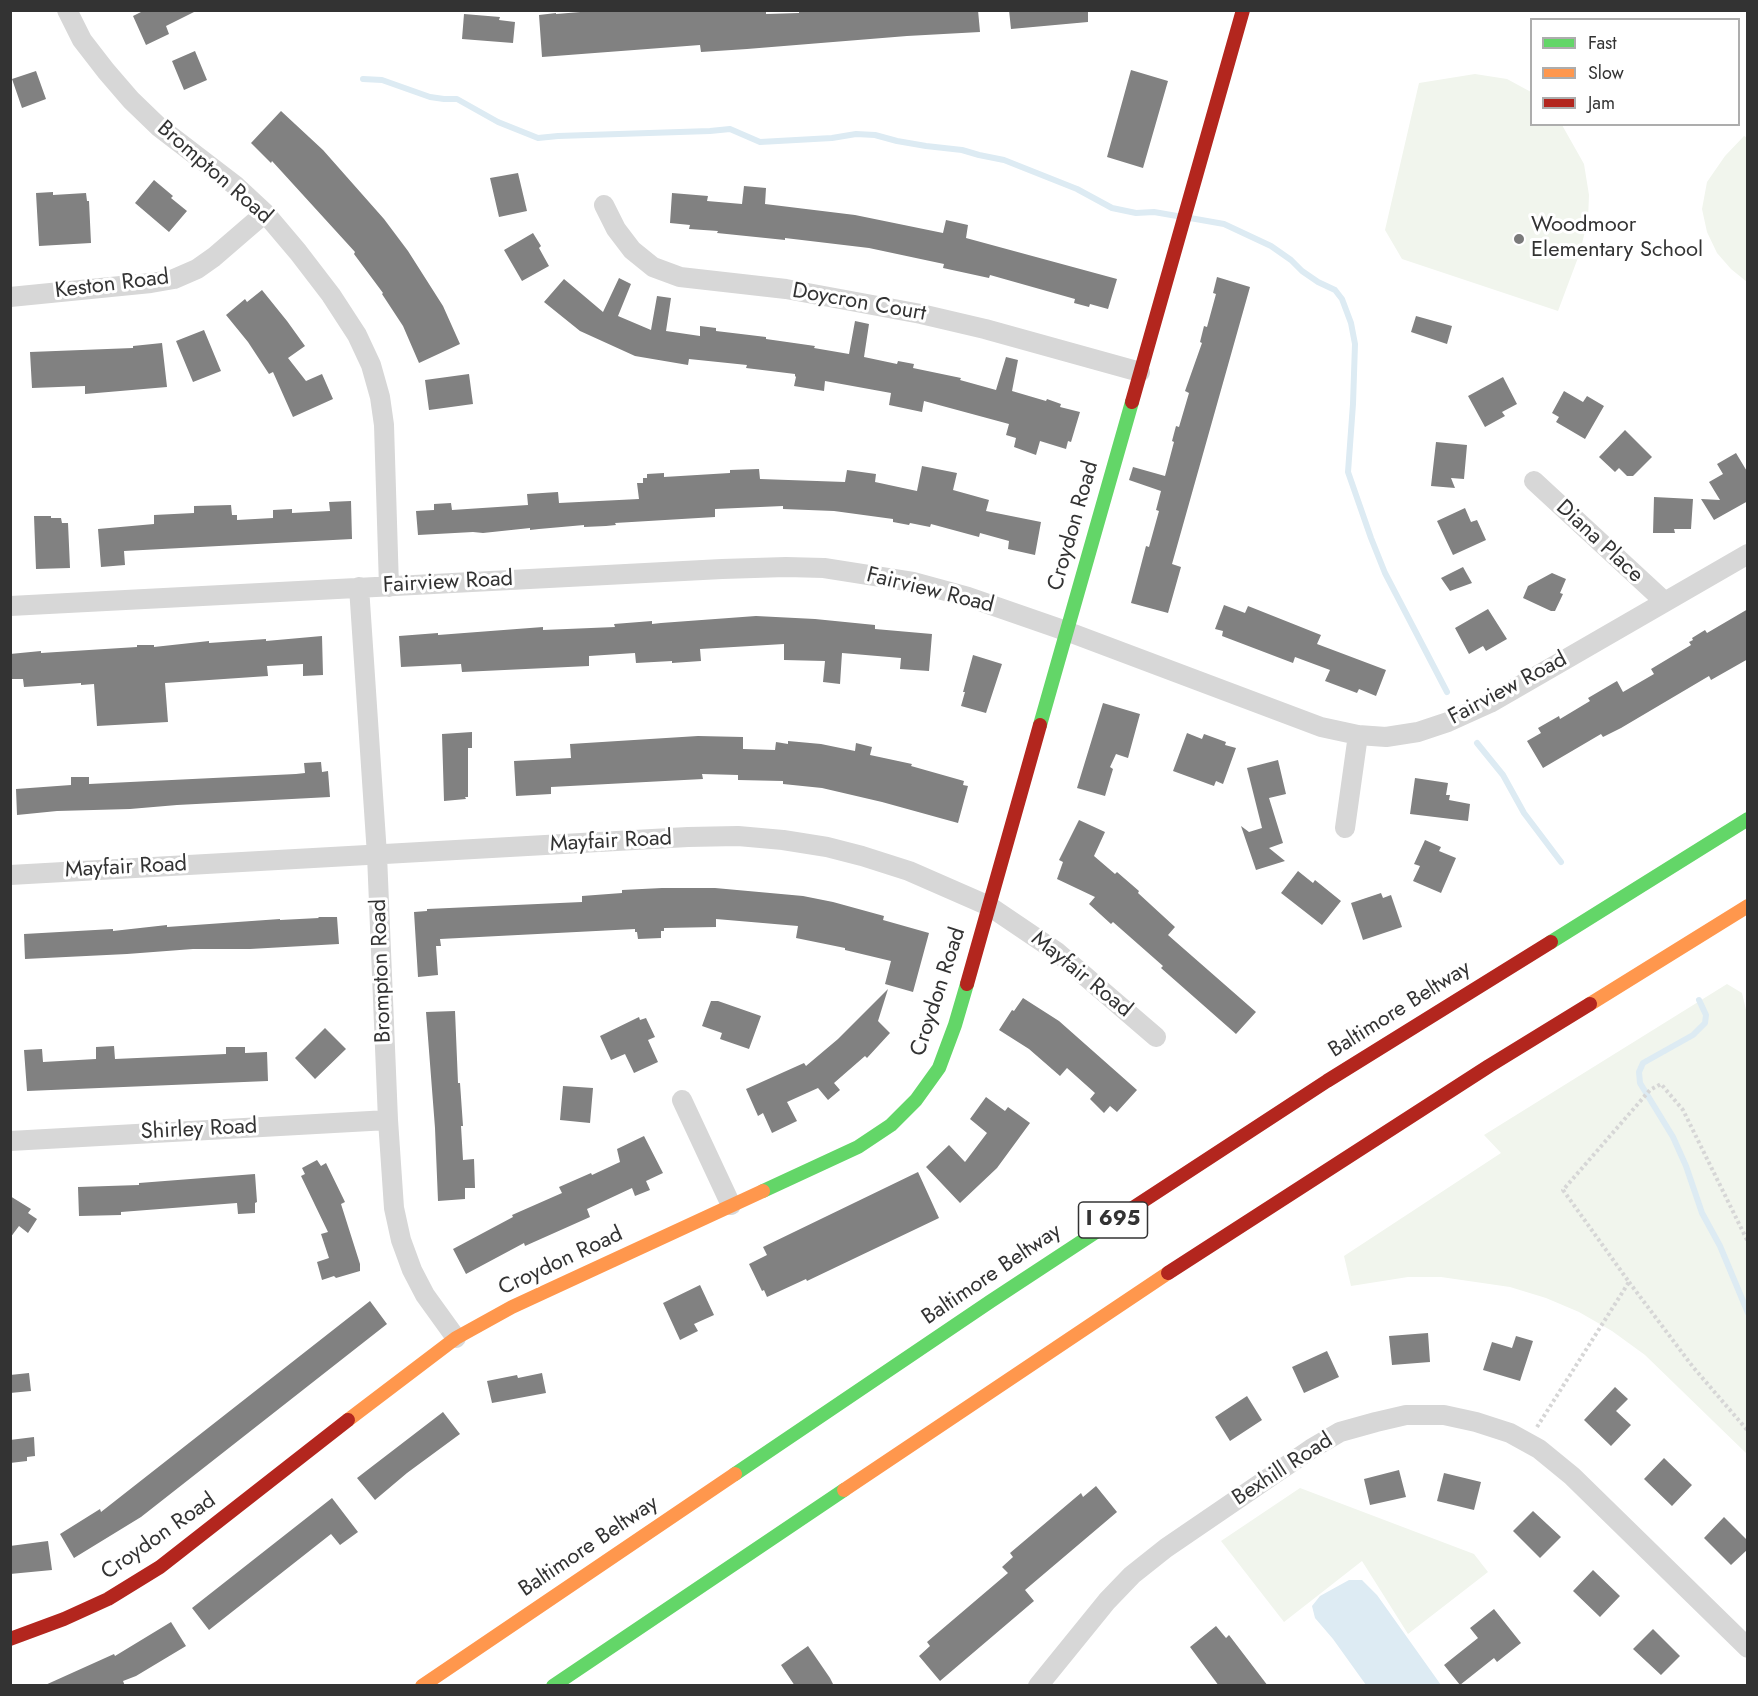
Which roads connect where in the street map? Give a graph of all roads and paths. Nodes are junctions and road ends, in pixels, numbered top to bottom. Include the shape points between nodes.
1 (67, 10) edge
2 (1242, 10) edge
3 (603, 206) dead end
4 (265, 213) junction
5 (10, 297) edge
6 (1140, 372) junction
7 (1534, 481) dead end
8 (1748, 554) edge
9 (359, 587) junction
10 (389, 587) junction
11 (1665, 602) junction
12 (10, 606) edge
13 (1066, 631) junction
14 (1358, 735) junction
15 (1748, 819) edge
16 (1345, 828) dead end
17 (377, 855) junction
18 (10, 874) edge
19 (989, 906) junction
20 (1748, 906) edge
21 (1156, 1037) dead end
22 (682, 1100) dead end
23 (388, 1120) junction
24 (10, 1141) edge
25 (731, 1205) junction
26 (1748, 1242) edge
27 (1629, 1282) junction
28 (456, 1338) junction
29 (1748, 1431) edge
30 (1527, 1443) junction
31 (10, 1639) edge
32 (1071, 1644) junction
33 (1748, 1648) edge
34 (422, 1686) edge
35 (554, 1686) edge
36 (1038, 1686) edge
37 (1053, 1686) edge

1 - 4 street, Brompton Road via 82,40 131,100
2 - 6 main road, Croydon Road
3 - 6 street, Doycron Court via 632,250 653,267 680,277 786,289 921,314
4 - 5 street, Keston Road via 214,257 174,279
4 - 10 street, Brompton Road via 331,295 371,364 384,426
6 - 13 main road, Croydon Road
7 - 11 street, Diana Place
8 - 11 street, Fairview Road
9 - 10 street, Fairview Road
9 - 12 street, Fairview Road
9 - 17 street, Brompton Road
10 - 13 street, Fairview Road via 722,569 825,568 914,582
11 - 14 street, Fairview Road via 1490,703 1448,722 1418,732
13 - 14 street, Fairview Road via 1321,727
13 - 19 main road, Croydon Road
14 - 16 street
15 - 34 main road, Baltimore Beltway / I 695 via 1151,1195
17 - 18 street, Mayfair Road
17 - 19 street, Mayfair Road via 738,836 826,847 862,856 909,871
17 - 23 street, Brompton Road
19 - 21 street, Mayfair Road via 1057,952
19 - 25 main road, Croydon Road via 939,1068 916,1100 891,1125 858,1147
20 - 35 main road via 1178,1266
22 - 25 street
23 - 24 street, Shirley Road
23 - 28 street, Brompton Road via 394,1208 401,1240 425,1295
25 - 28 main road, Croydon Road via 512,1307
26 - 27 path via 1683,1110 1661,1084 1638,1102 1563,1190
27 - 29 path via 1693,1367
27 - 30 path
28 - 31 main road, Croydon Road via 160,1567 108,1599
30 - 32 street, Bexhill Road via 1510,1433 1444,1415 1406,1415 1340,1432 1166,1548 1132,1575
30 - 33 street, Bexhill Road via 1572,1476
32 - 36 street, Bexhill Road
32 - 37 street, Bexhill Road

